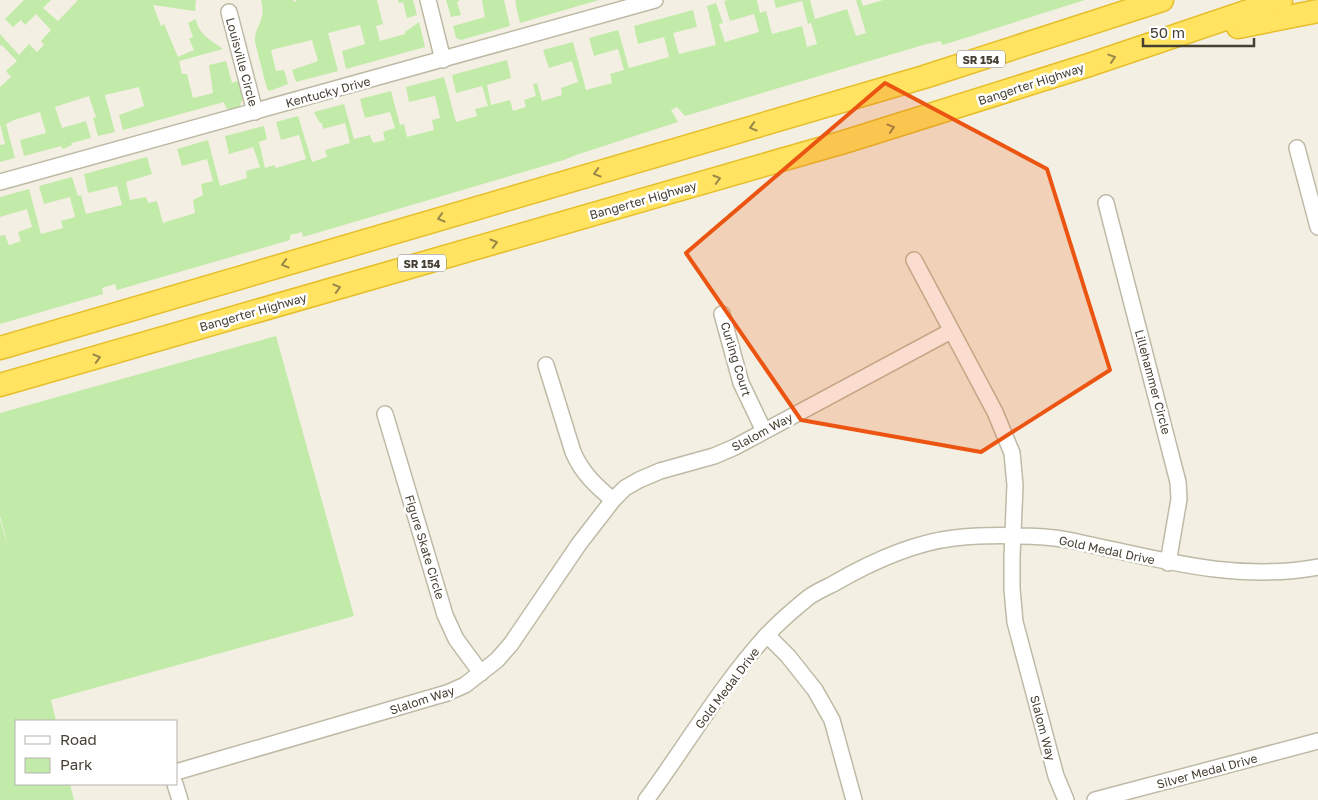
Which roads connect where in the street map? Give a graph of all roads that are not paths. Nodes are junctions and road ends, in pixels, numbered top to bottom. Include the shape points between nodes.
1 (428, 0) edge
2 (654, 0) edge
3 (1115, 0) edge
4 (1162, 0) edge
5 (1281, 0) edge
6 (618, 4) edge
7 (1318, 10) edge
8 (229, 12) dead end
9 (1166, 40) junction
10 (443, 60) junction
11 (255, 112) junction
12 (799, 114) junction
13 (1297, 148) dead end
14 (0, 182) edge
15 (1106, 203) dead end
16 (1318, 227) edge
17 (914, 260) dead end
18 (722, 314) dead end
19 (951, 331) junction
20 (0, 348) edge
21 (546, 365) dead end
22 (66, 366) junction
23 (0, 385) edge
24 (0, 400) edge
25 (385, 414) dead end
26 (764, 432) junction
27 (613, 500) junction
28 (1013, 536) junction
29 (1168, 563) junction
30 (1318, 567) edge
31 (767, 635) junction
32 (480, 673) junction
33 (1318, 741) edge
34 (178, 771) edge
35 (176, 785) edge
36 (180, 800) edge
37 (646, 800) edge
38 (854, 800) edge
39 (1066, 800) edge
40 (1095, 800) edge

1 - 10 street
2 - 6 street, Kentucky Drive
3 - 12 highway via 933,60
4 - 12 highway, SR 154
5 - 9 highway, Bangerter Highway / SR 154
6 - 10 street, Kentucky Drive
7 - 9 highway
8 - 11 street, Louisville Circle
22 -> 9 highway, Bangerter Highway / SR 154 via 844,142
10 - 11 street, Kentucky Drive
11 - 14 street, Kentucky Drive
12 -> 20 highway, SR 154
13 - 16 street
15 - 29 street, Lillehammer Circle via 1178,482 1179,499
17 - 19 street
18 - 26 street, Curling Court via 741,384
19 - 26 street, Slalom Way
19 - 28 street, Slalom Way via 995,412 1012,453 1015,485
21 - 27 street via 579,466 589,480
22 - 23 highway, Bangerter Highway / SR 154
22 - 24 highway
25 - 32 street, Figure Skate Circle via 445,615 456,639
26 - 27 street, Slalom Way via 714,456 639,480
27 - 32 street, Slalom Way via 511,644
28 - 29 street, Gold Medal Drive via 1066,540
28 - 31 street, Gold Medal Drive via 953,538 881,559 810,597
28 - 39 street, Slalom Way via 1015,622 1056,776
29 - 30 street, Gold Medal Drive via 1262,572
31 - 37 street, Gold Medal Drive via 748,656
31 - 38 street via 815,690 832,720
32 - 34 street, Slalom Way via 447,693
33 - 40 street, Silver Medal Drive
35 - 36 street

